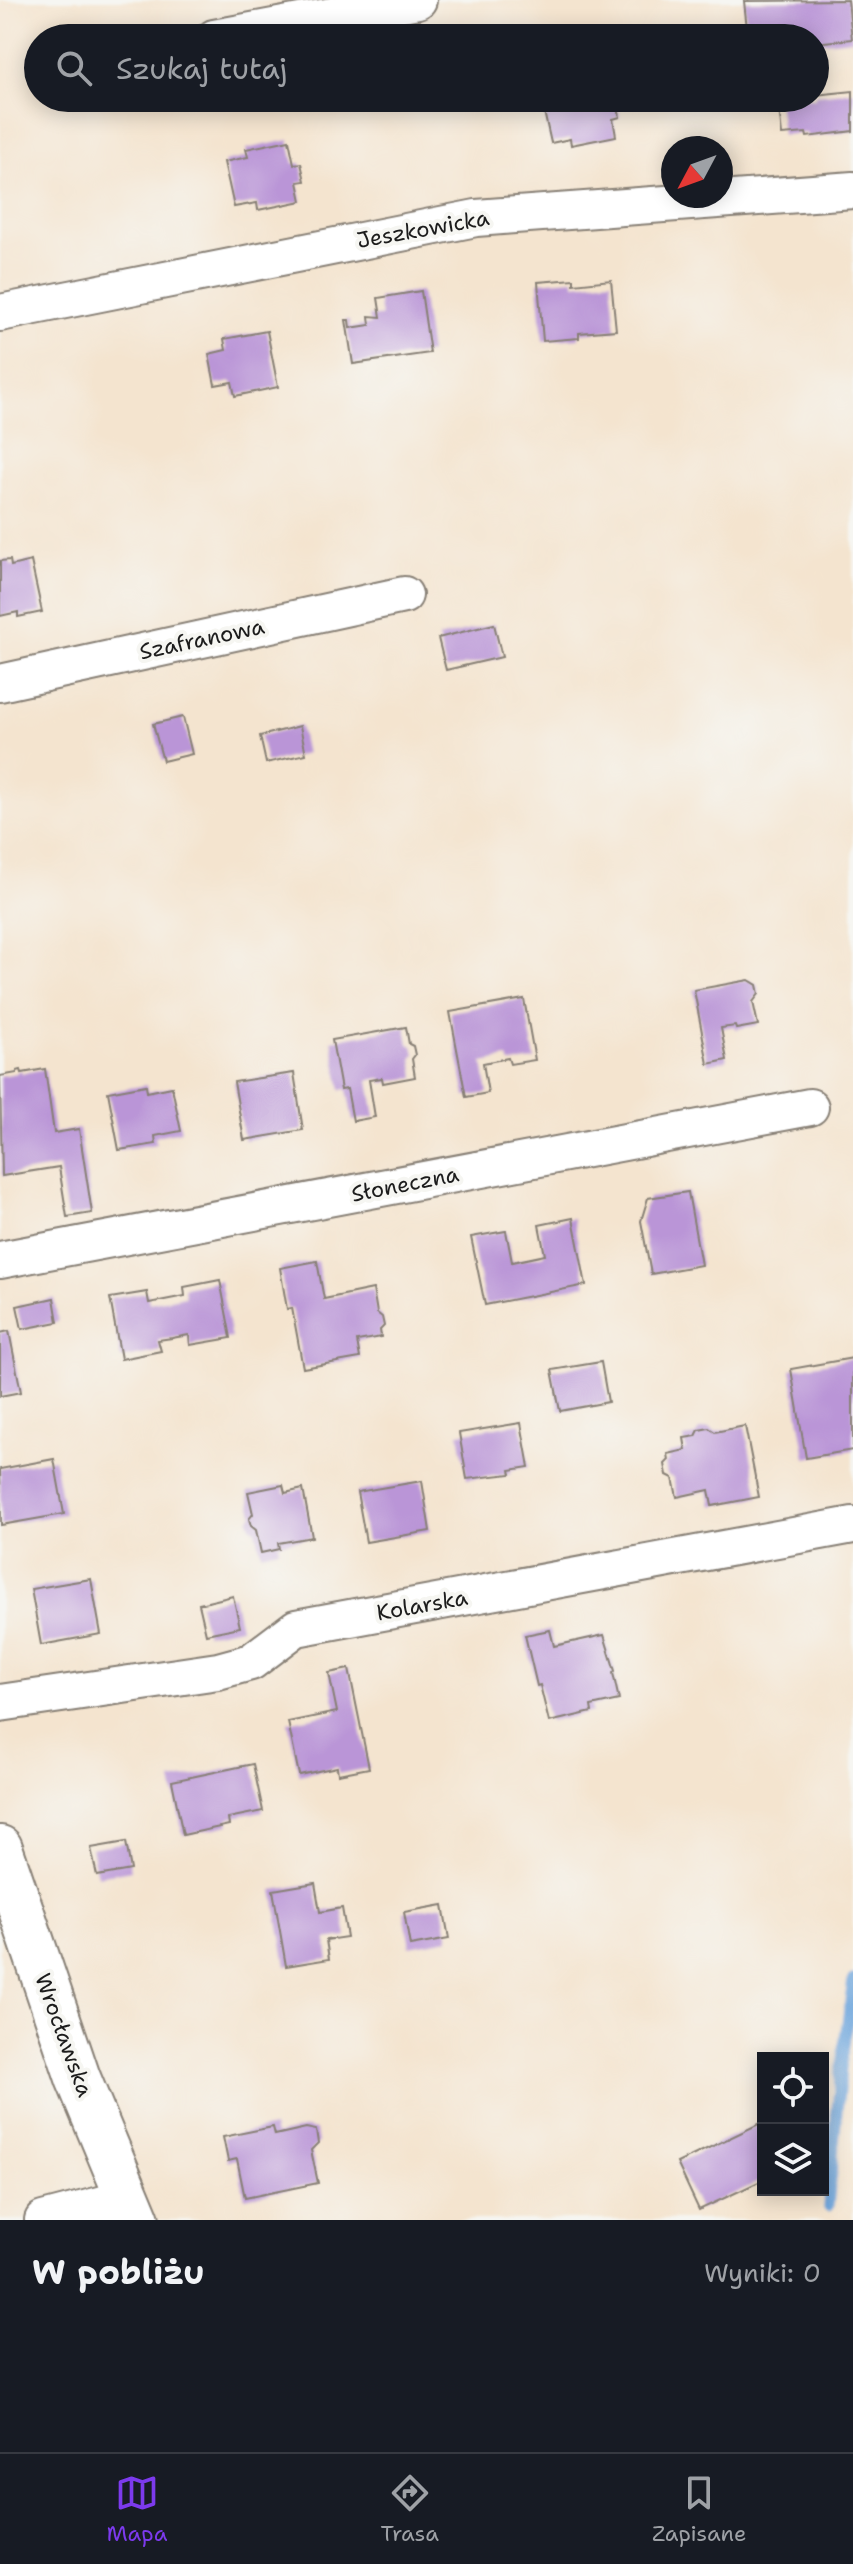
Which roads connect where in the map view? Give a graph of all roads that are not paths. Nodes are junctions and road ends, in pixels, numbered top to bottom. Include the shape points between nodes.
1 (418, 0) edge
2 (289, 24) edge
3 (853, 190) edge
4 (0, 313) edge
5 (404, 595) dead end
6 (0, 683) edge
7 (810, 1107) dead end
8 (0, 1260) edge
9 (853, 1525) edge
10 (0, 1703) edge
11 (0, 1848) edge
12 (132, 2209) edge
13 (43, 2220) edge

1 - 2 street
3 - 4 street, Jeszkowicka via 476,218
5 - 6 street, Szafranowa
7 - 8 street, Słoneczna
9 - 10 street, Kolarska via 296,1628 251,1662 218,1671
11 - 12 street, Wrocławska via 78,2078
12 - 13 street

